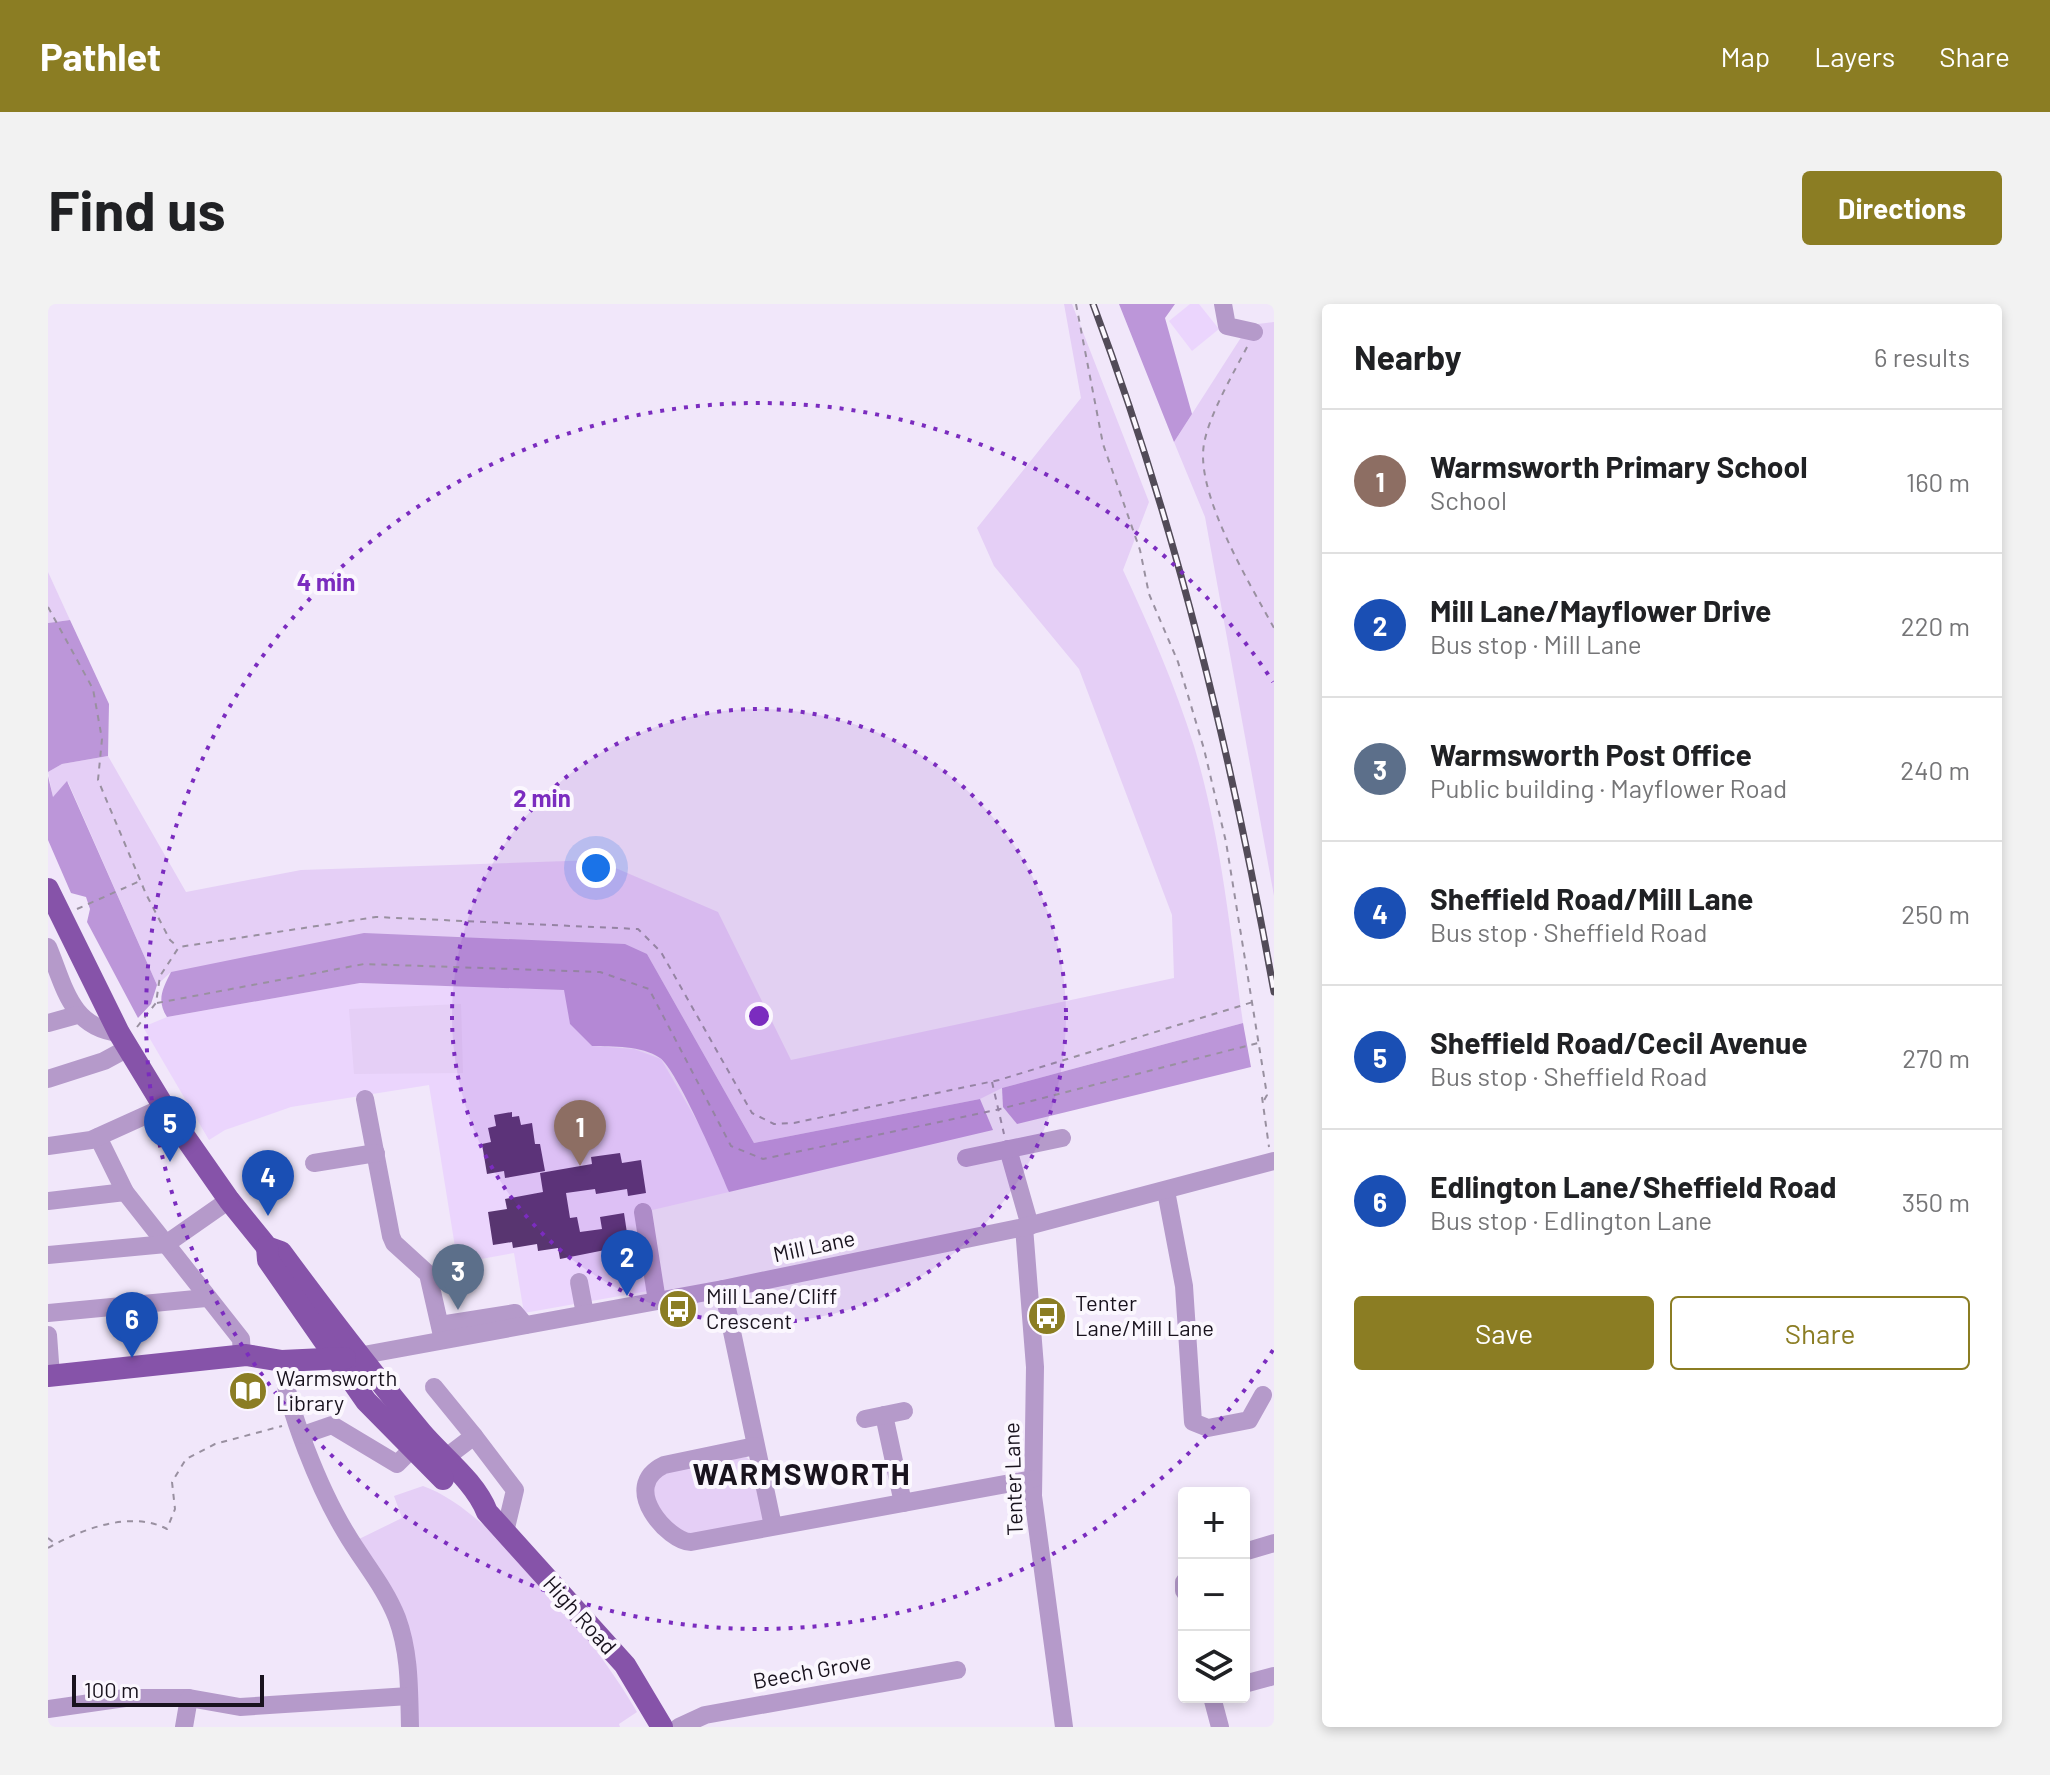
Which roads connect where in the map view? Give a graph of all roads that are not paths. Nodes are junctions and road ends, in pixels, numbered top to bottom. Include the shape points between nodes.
1 (1223, 304) edge
2 (1254, 332) road end
3 (48, 889) edge
4 (48, 947) edge
5 (77, 1015) junction
6 (48, 1023) edge
7 (123, 1040) junction
8 (48, 1079) edge
9 (365, 1099) dead end
10 (164, 1107) junction
11 (98, 1137) junction
12 (1062, 1138) dead end
13 (48, 1146) edge
14 (1008, 1149) junction
15 (376, 1153) junction
16 (966, 1158) dead end
17 (1271, 1162) edge
18 (314, 1163) dead end
19 (1166, 1191) junction
20 (125, 1192) junction
21 (229, 1200) junction
22 (48, 1201) edge
23 (643, 1212) dead end
24 (1027, 1227) junction
25 (166, 1244) junction
26 (267, 1247) junction
27 (48, 1255) edge
28 (579, 1282) dead end
29 (723, 1289) junction
30 (206, 1298) junction
31 (657, 1301) junction
32 (48, 1313) edge
33 (585, 1314) junction
34 (441, 1332) junction
35 (48, 1335) edge
36 (242, 1355) junction
37 (358, 1356) junction
38 (334, 1360) junction
39 (282, 1361) junction
40 (49, 1376) edge
41 (434, 1387) dead end
42 (1263, 1395) dead end
43 (904, 1411) dead end
44 (1254, 1413) junction
45 (1269, 1426) dead end
46 (300, 1428) junction
47 (474, 1436) junction
48 (755, 1446) junction
49 (413, 1448) junction
50 (444, 1459) junction
51 (1033, 1479) junction
52 (903, 1503) junction
53 (487, 1512) junction
54 (773, 1526) junction
55 (505, 1532) junction
56 (1274, 1543) edge
57 (1250, 1550) edge
58 (957, 1670) dead end
59 (1274, 1676) edge
60 (1250, 1682) edge
61 (409, 1696) junction
62 (189, 1698) junction
63 (1214, 1703) edge
64 (48, 1709) edge
65 (184, 1727) edge
66 (410, 1727) edge
67 (662, 1727) edge
68 (679, 1727) edge
69 (1064, 1727) edge
70 (1220, 1727) edge

1 - 2 street via 1227,326
3 - 7 main road
4 - 5 street
5 - 6 street
5 - 7 street
7 - 8 street via 104,1061
7 - 10 main road
9 - 15 street
10 - 11 street
10 - 21 main road
11 - 13 street
11 - 20 street
12 - 14 street
14 - 16 street
14 - 24 street, Tenter Lane
15 - 18 street
15 - 34 street via 391,1236 428,1274
17 - 19 street, Mill Lane
19 - 24 street, Mill Lane
19 - 44 street via 1184,1286 1193,1422 1208,1428 1249,1420
20 - 22 street
20 - 25 street
21 - 25 street
21 - 26 main road
23 - 31 street
24 - 29 street, Mill Lane
24 - 51 street, Tenter Lane via 1035,1367
25 - 27 street
25 - 30 street
26 - 37 main road, High Road via 281,1252
26 - 38 main road, High Road via 268,1260
28 - 33 street
29 - 31 street, Mill Lane
29 - 48 street
30 - 32 street
30 - 36 street via 241,1339
31 - 33 street, Mill Lane
33 - 34 street, Mill Lane
34 - 37 street, Mill Lane
35 - 40 street
36 - 39 main road
36 - 40 main road
37 - 38 main road
37 - 50 main road, High Road
38 - 39 main road
38 - 49 main road, High Road
39 - 46 street
41 - 47 street
42 - 44 street
43 - 52 street via 874,1417
44 - 45 street
46 - 49 street via 332,1425 397,1464
46 - 61 street via 343,1530 397,1618 409,1667
47 - 50 street
47 - 55 street via 515,1490
48 - 54 street
48 - 54 street via 664,1465 651,1471 643,1492 674,1536 686,1542
49 - 53 main road, High Road via 469,1506
50 - 53 main road, High Road via 481,1497
51 - 52 street
51 - 69 street, Tenter Lane
52 - 54 street
53 - 55 main road, High Road
55 - 67 main road, High Road via 625,1665
56 - 57 street
58 - 68 street, Beech Grove via 705,1715
59 - 60 street
61 - 62 street via 240,1707
61 - 66 street
62 - 64 street via 125,1698
62 - 65 street
63 - 70 street

